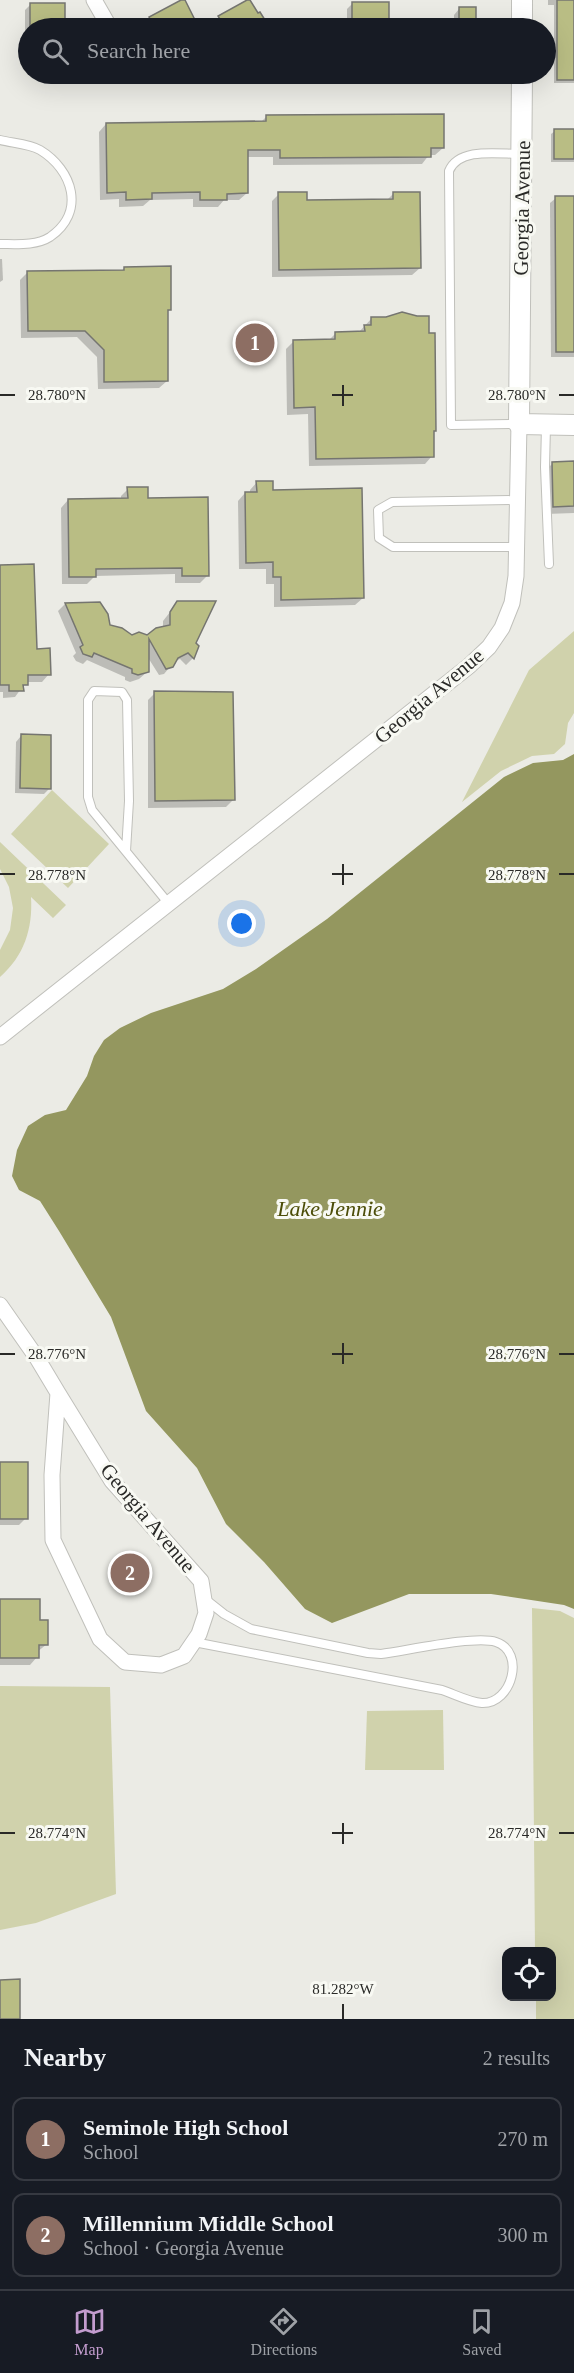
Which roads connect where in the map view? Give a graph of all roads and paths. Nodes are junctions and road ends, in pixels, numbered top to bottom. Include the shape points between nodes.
1 (94, 0) edge
2 (522, 0) edge
3 (104, 18) edge
4 (522, 18) edge
5 (522, 84) edge
6 (0, 140) edge
7 (523, 154) junction
8 (0, 244) edge
9 (519, 424) junction
10 (546, 425) junction
11 (574, 425) edge
12 (517, 500) junction
13 (516, 548) junction
14 (549, 564) dead end
15 (126, 851) junction
16 (169, 904) junction
17 (0, 1037) edge
18 (0, 1305) edge
19 (58, 1393) junction
20 (203, 1598) junction
21 (194, 1642) junction

1 - 3 street
2 - 4 street
5 - 7 street, Georgia Avenue
6 - 8 lane via 38,149 58,164 70,183 72,206 63,225 48,238 28,244
7 - 9 street, Georgia Avenue
7 - 9 lane via 462,157 453,162 449,171 450,425
9 - 10 street
9 - 12 street, Georgia Avenue
10 - 11 street
10 - 14 lane
12 - 13 street, Georgia Avenue
12 - 13 lane via 392,502 378,510 379,538 393,547
13 - 16 street, Georgia Avenue via 512,603 489,647
15 - 15 lane via 92,810 88,797 88,700 94,692 122,692 128,700
15 - 16 lane
16 - 17 street, Georgia Avenue
18 - 19 street, Georgia Avenue
19 - 20 street, Georgia Avenue via 112,1481 201,1581
19 - 21 street, Georgia Avenue via 52,1475 53,1540 100,1639 125,1662 161,1665 184,1656
20 - 21 street, Georgia Avenue via 206,1612
20 - 21 lane via 251,1629 368,1653 495,1642 510,1656 512,1675 505,1692 482,1703 442,1690

